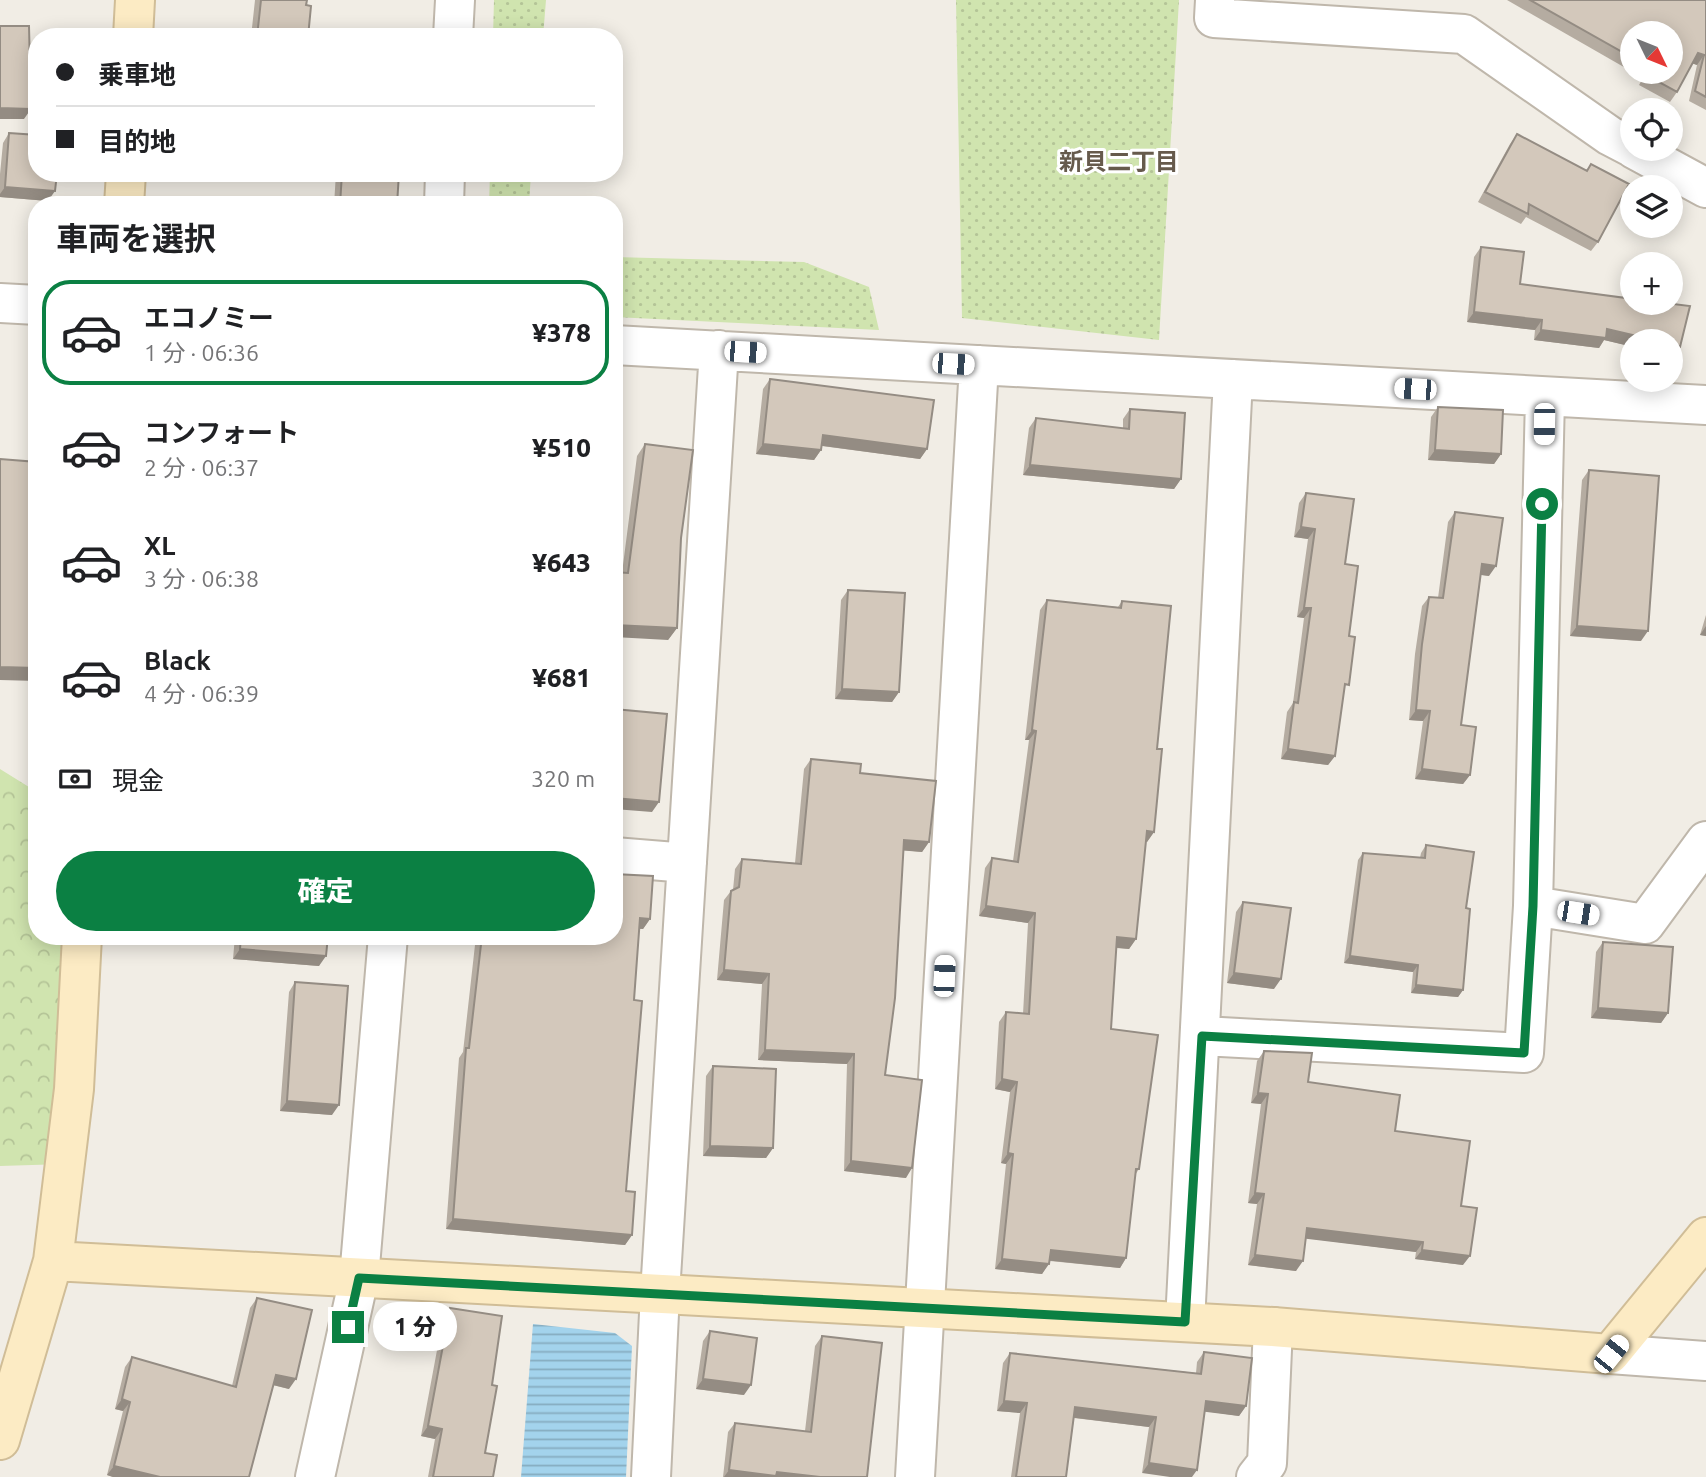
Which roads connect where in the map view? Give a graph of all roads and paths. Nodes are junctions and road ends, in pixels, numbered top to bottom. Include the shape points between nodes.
1 (135, 0) edge
2 (455, 0) edge
3 (1214, 0) edge
4 (133, 28) edge
5 (453, 28) edge
6 (1620, 141) edge
7 (1657, 161) edge
8 (1706, 188) edge
9 (0, 303) edge
10 (28, 305) edge
11 (623, 345) edge
12 (719, 350) junction
13 (979, 365) junction
14 (1233, 379) junction
15 (1545, 397) junction
16 (1706, 405) edge
17 (1706, 841) edge
18 (623, 858) edge
19 (687, 863) junction
20 (1533, 906) junction
21 (82, 945) edge
22 (387, 945) edge
23 (1202, 1036) junction
24 (1706, 1237) edge
25 (53, 1261) junction
26 (359, 1278) junction
27 (660, 1293) junction
28 (925, 1310) junction
29 (1185, 1322) junction
30 (1273, 1327) junction
31 (1611, 1354) junction
32 (1706, 1362) edge
33 (0, 1440) edge
34 (316, 1477) edge
35 (651, 1477) edge
36 (915, 1477) edge
37 (1256, 1477) edge

1 - 4 street
2 - 5 street
3 - 6 street via 1214,18 1464,34
7 - 8 street
9 - 10 street
11 - 12 street
12 - 13 street
12 - 19 street
13 - 14 street
13 - 28 street
14 - 15 street
14 - 23 street
15 - 16 street
15 - 20 street
17 - 20 street via 1645,923
18 - 19 street
19 - 27 street
20 - 23 street via 1524,1053
21 - 25 street via 74,1089
22 - 26 street
23 - 29 street
24 - 31 street
25 - 26 street
25 - 33 street
26 - 27 street
26 - 34 street
27 - 28 street
27 - 35 street
28 - 29 street
28 - 36 street
29 - 30 street
30 - 31 street
30 - 37 street via 1267,1463
31 - 32 street

